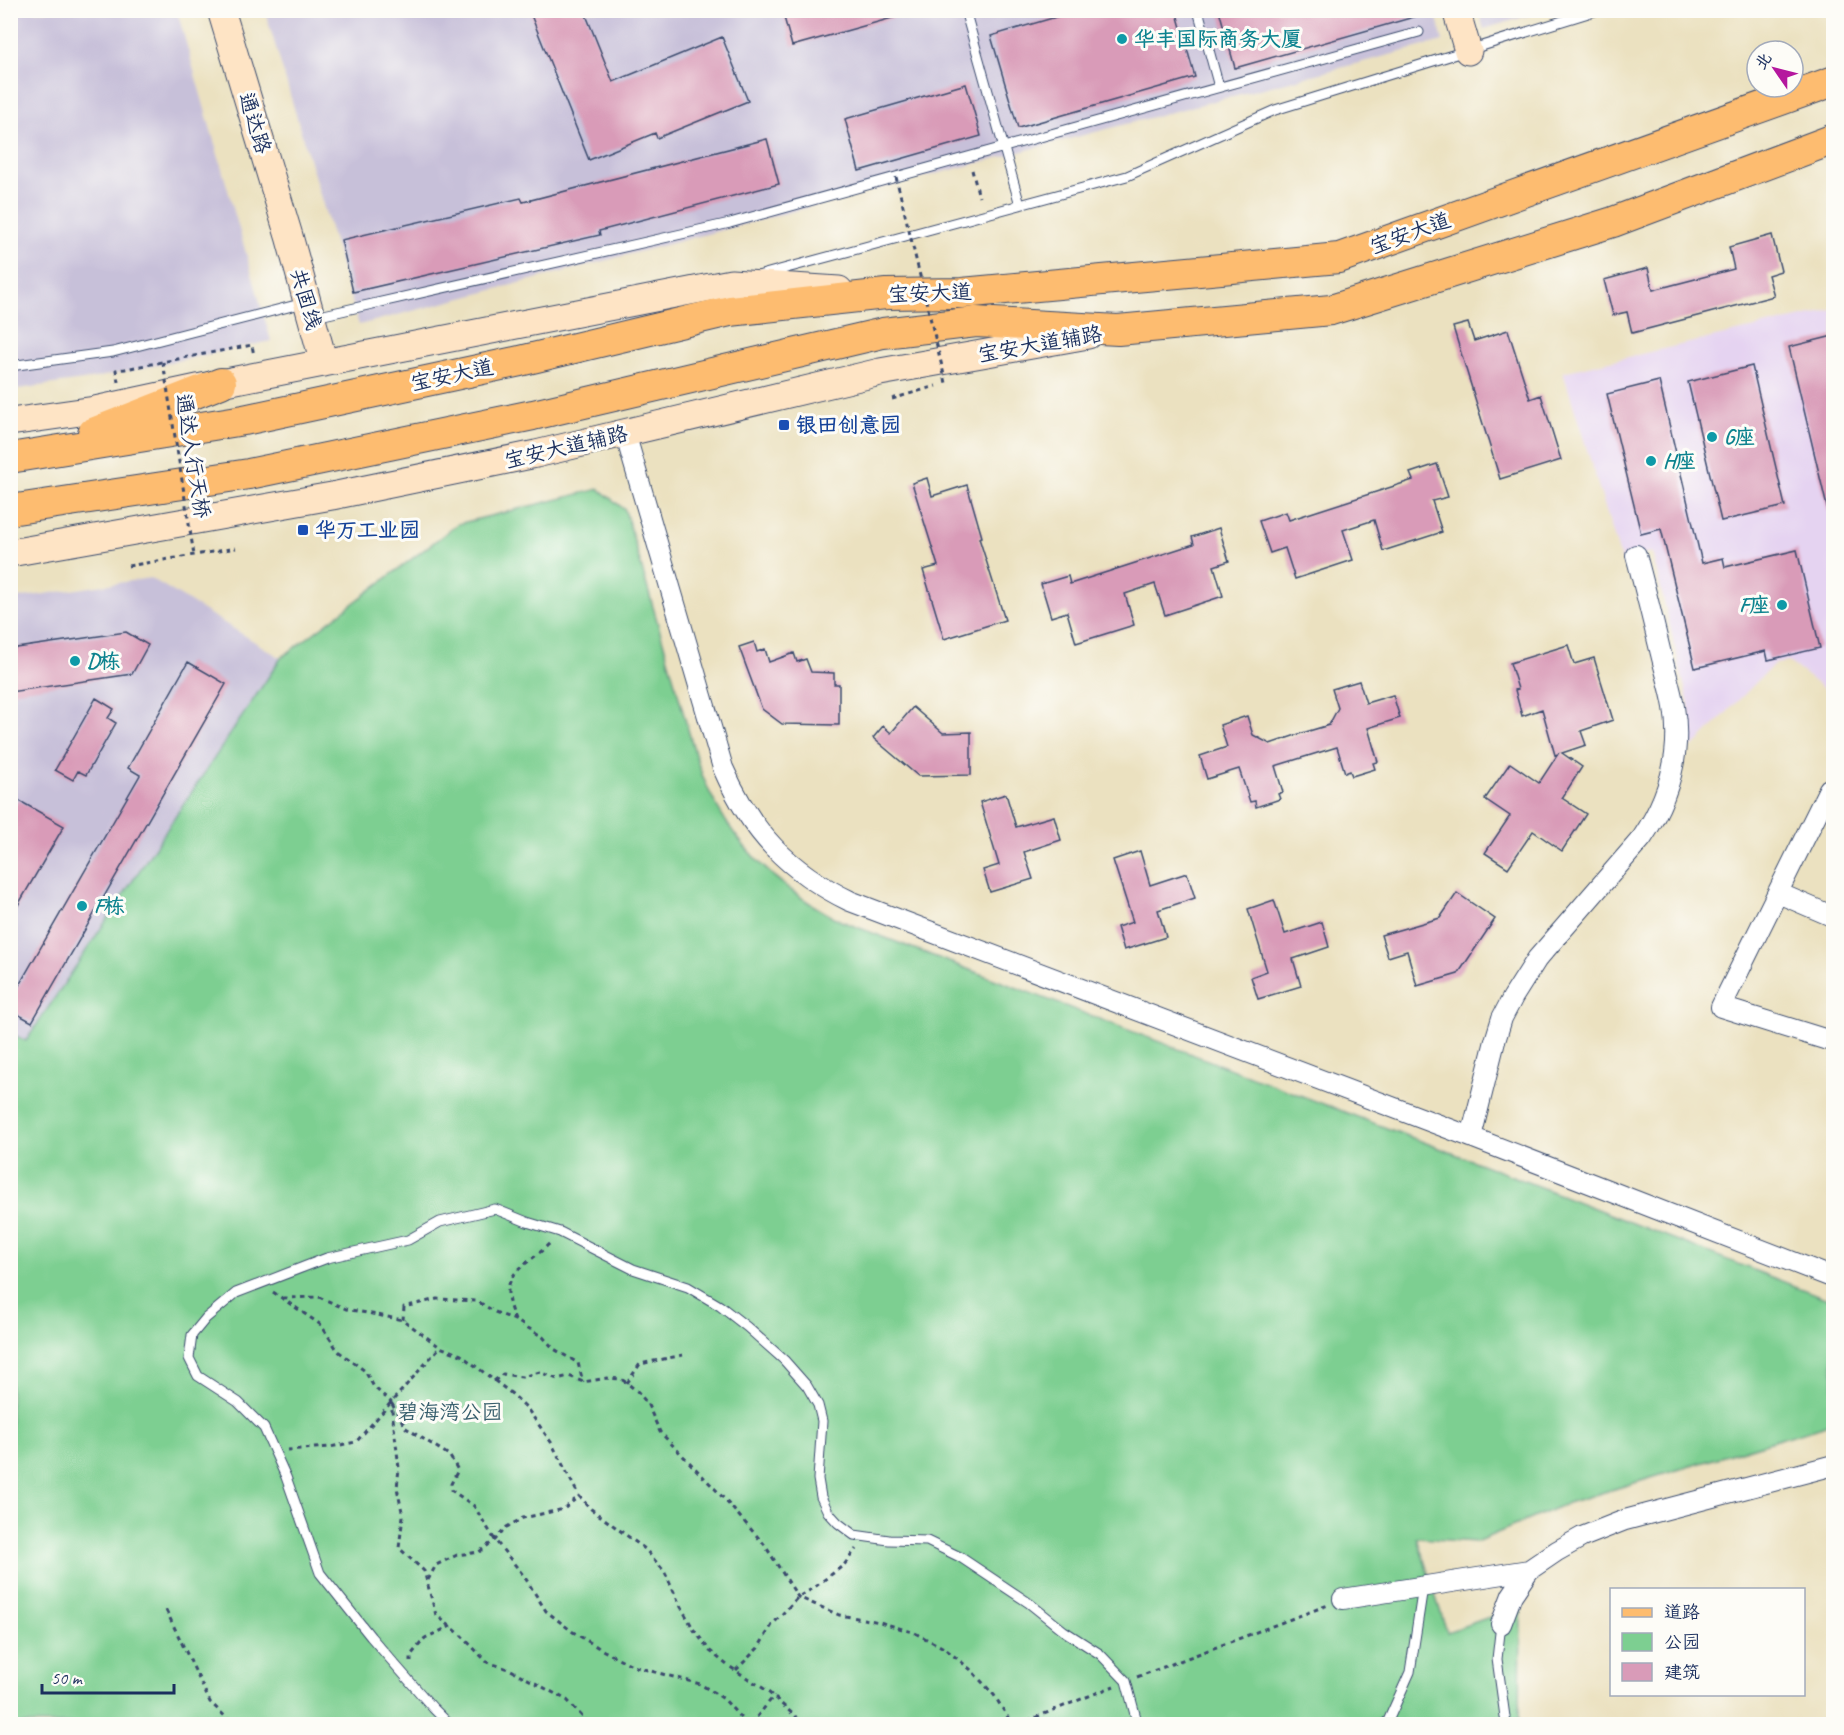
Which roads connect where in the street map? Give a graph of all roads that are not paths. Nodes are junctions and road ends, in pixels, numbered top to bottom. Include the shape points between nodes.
1 (221, 10) edge
2 (965, 10) edge
3 (1198, 10) edge
4 (1456, 10) edge
5 (1598, 10) edge
6 (1419, 32) dead end
7 (1468, 51) junction
8 (1833, 81) edge
9 (1219, 87) junction
10 (1833, 139) edge
11 (1003, 147) junction
12 (1020, 205) junction
13 (289, 236) joint
14 (731, 283) junction
15 (886, 294) junction
16 (309, 310) junction
17 (1118, 330) junction
18 (324, 363) junction
19 (10, 366) edge
20 (221, 383) junction
21 (10, 422) edge
22 (625, 433) junction
23 (23, 457) edge
24 (10, 510) edge
25 (10, 553) edge
26 (1636, 555) dead end
27 (1829, 789) dead end
28 (1778, 892) junction
29 (1833, 917) edge
30 (1833, 1042) edge
31 (1471, 1137) junction
32 (1833, 1278) edge
33 (1833, 1465) edge
34 (1529, 1570) junction
35 (1423, 1587) junction
36 (1343, 1599) road end
37 (1501, 1624) joint
38 (1136, 1722) edge
39 (449, 1725) edge
40 (1384, 1725) edge
41 (1506, 1725) edge

1 - 13 main road, 通达路
2 - 11 lane
3 - 9 lane
4 - 7 main road
5 - 7 lane
6 - 9 lane
7 - 12 lane via 1275,110 1127,176
8 - 15 main road, 宝安大道 via 1339,258 962,293
9 - 11 lane
10 - 17 main road, 宝安大道 via 1613,222 1331,310
11 - 12 lane
11 - 16 lane via 730,223
12 - 14 lane
13 - 16 main road, 共固线
14 - 15 main road
14 - 18 main road
15 - 23 main road, 宝安大道 via 730,311 244,420
16 - 18 main road, 共固线
16 - 19 lane via 113,352
17 - 22 main road, 宝安大道辅路 via 880,372
17 - 24 main road, 宝安大道 via 976,321 883,333 533,415 249,474
18 - 20 main road
20 - 21 main road via 95,410
20 - 23 main road
22 - 25 main road, 宝安大道辅路 via 332,496
22 - 31 street via 723,768 751,820 790,864 850,901
26 - 31 street via 1674,708 1676,747 1668,786 1642,838 1538,959 1513,997 1495,1041
27 - 28 street
28 - 29 street
28 - 30 street via 1721,1006
31 - 32 street
33 - 34 street via 1625,1520 1582,1537
34 - 35 street
34 - 37 street via 1512,1595
35 - 36 street
35 - 40 lane via 1410,1671
37 - 41 lane via 1497,1659
38 - 39 lane via 1126,1681 1100,1654 1029,1603 960,1557 927,1541 854,1535 838,1523 821,1497 818,1479 822,1421 818,1405 784,1360 738,1320 688,1287 633,1269 560,1232 495,1209 440,1222 408,1240 327,1258 236,1293 192,1335 189,1358 198,1376 238,1402 264,1428 320,1573

